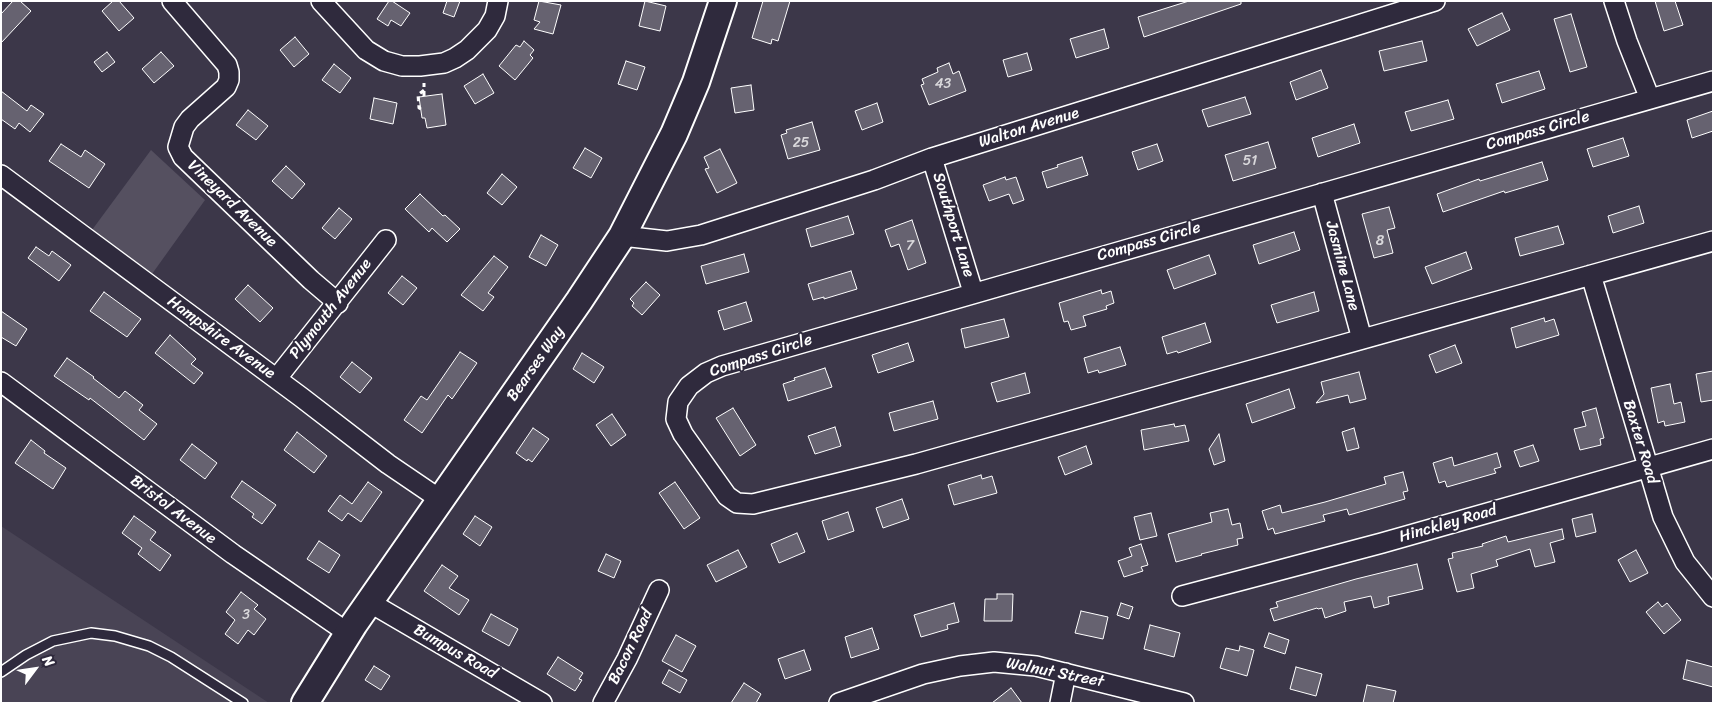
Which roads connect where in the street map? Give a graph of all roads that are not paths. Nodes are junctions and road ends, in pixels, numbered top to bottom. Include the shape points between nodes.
1 (172, 1) edge
2 (320, 1) edge
3 (498, 1) edge
4 (723, 1) edge
5 (1435, 1) edge
6 (1614, 1) edge
7 (1713, 81) edge
8 (1650, 99) junction
9 (932, 158) junction
10 (1, 175) edge
11 (1322, 193) junction
12 (622, 236) junction
13 (386, 240) dead end
14 (1713, 241) edge
15 (1591, 275) junction
16 (973, 292) junction
17 (338, 303) junction
18 (1362, 339) junction
19 (276, 378) junction
20 (1, 382) edge
21 (1713, 449) edge
22 (1647, 467) junction
23 (441, 500) junction
24 (659, 590) dead end
25 (1182, 596) dead end
26 (1713, 597) edge
27 (369, 602) junction
28 (348, 633) junction
29 (1, 672) edge
30 (1066, 673) junction
31 (243, 703) edge
32 (305, 703) edge
33 (542, 703) edge
34 (603, 703) edge
35 (839, 703) edge
36 (1060, 703) edge
37 (1184, 703) edge

1 - 17 street, Vineyard Avenue via 227,65 229,72 226,87 184,127 178,148 183,157
2 - 3 street via 366,50 384,61 402,66 444,63 467,50 487,30 495,16
4 - 12 main road, Bearses Way via 696,82 674,134
5 - 9 street, Walton Avenue
6 - 8 street
7 - 8 street, Compass Circle
8 - 11 street, Compass Circle
9 - 12 street, Walton Avenue via 702,235 667,241
9 - 16 street, Southport Lane
10 - 19 street, Hampshire Avenue
11 - 16 street, Compass Circle
11 - 18 street, Jasmine Lane
12 - 23 main road, Bearses Way
13 - 17 street, Plymouth Avenue
14 - 15 street, Compass Circle
15 - 18 street, Compass Circle
15 - 22 street, Baxter Road
16 - 18 street, Compass Circle via 714,369 697,379 678,402 678,427 727,496 737,503 753,504 916,464
17 - 19 street, Plymouth Avenue
19 - 23 street, Hampshire Avenue via 388,464
20 - 28 street, Bristol Avenue via 233,554
21 - 22 street, Hinckley Road
22 - 25 street, Hinckley Road
22 - 26 street, Baxter Road via 1668,529 1685,562
23 - 27 main road, Bearses Way
24 - 34 street, Bacon Road
27 - 28 main road, Bearses Way
27 - 33 street, Bumpus Road
28 - 32 main road, Bearses Way
29 - 31 lane via 53,641 81,634 115,636 149,646 171,657
30 - 35 street, Walnut Street via 1036,666 982,663 922,674
30 - 36 street
30 - 37 street, Walnut Street

